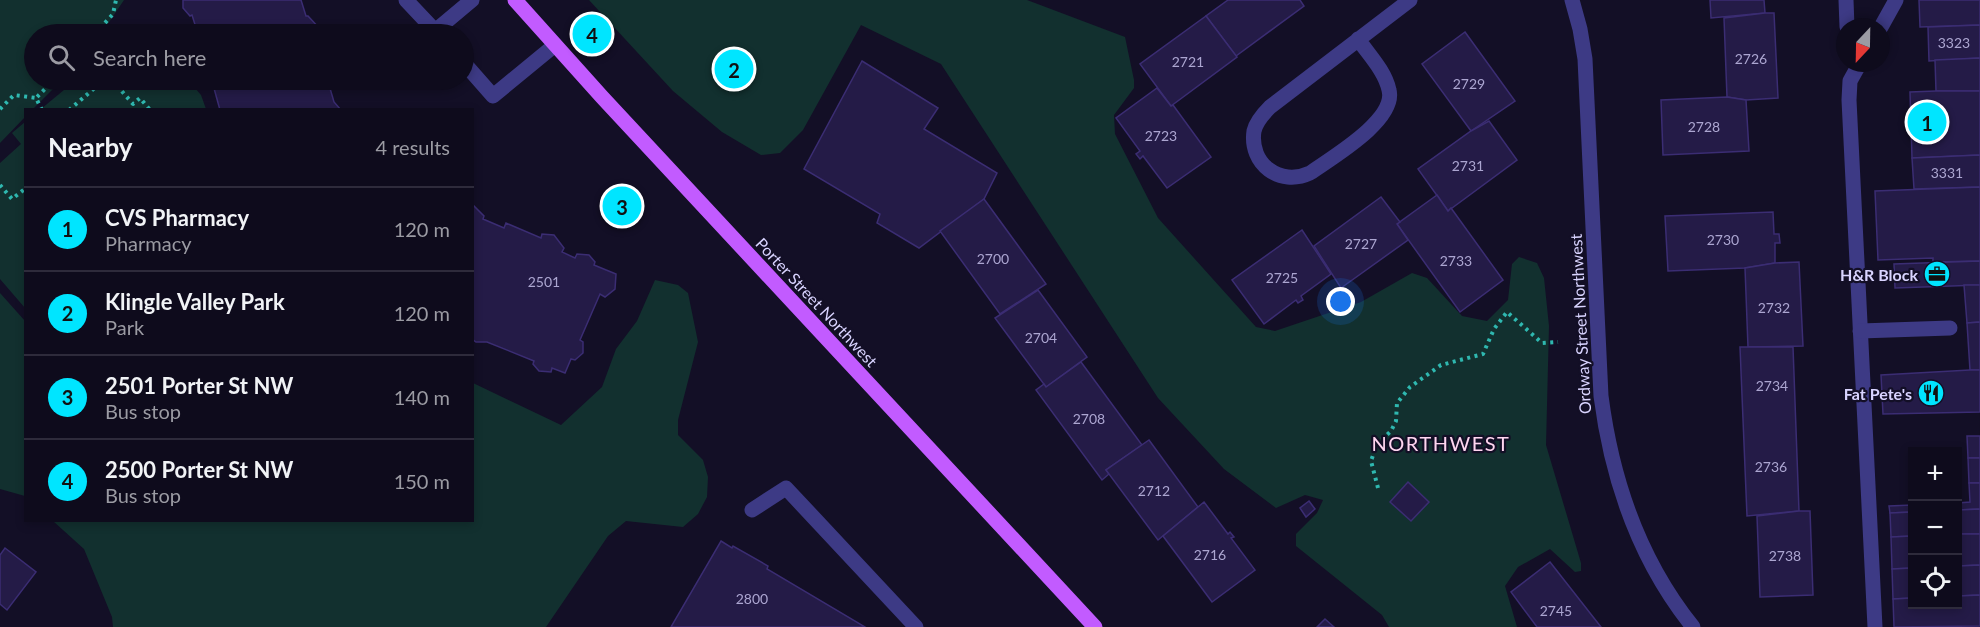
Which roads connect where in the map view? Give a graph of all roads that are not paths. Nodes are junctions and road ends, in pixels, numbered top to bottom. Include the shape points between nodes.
1 (406, 0) edge
2 (472, 0) edge
3 (514, 0) edge
4 (1410, 0) edge
5 (1572, 0) edge
6 (1846, 0) edge
7 (1896, 0) edge
8 (1847, 18) edge
9 (1886, 18) edge
10 (429, 24) edge
11 (447, 24) edge
12 (1358, 39) junction
13 (555, 45) junction
14 (1850, 72) edge
15 (1855, 72) edge
16 (474, 75) edge
17 (1850, 81) junction
18 (1950, 328) dead end
19 (1860, 331) junction
20 (752, 510) dead end
21 (916, 627) edge
22 (1095, 627) edge
23 (1694, 627) edge
24 (1875, 627) edge

1 - 10 street
2 - 11 street
3 - 13 main road, Porter Street Northwest
4 - 12 street
5 - 23 street, Ordway Street Northwest via 1586,60 1606,436 1627,513 1643,549
6 - 8 street
7 - 9 street
12 - 12 street via 1261,117 1254,129 1254,147 1261,163 1274,174 1299,178 1310,173 1371,129 1388,106 1386,78
13 - 16 street via 492,96
13 - 22 main road, Porter Street Northwest
14 - 17 street
15 - 17 street
17 - 19 street
18 - 19 street
19 - 24 street
20 - 21 street via 786,488

